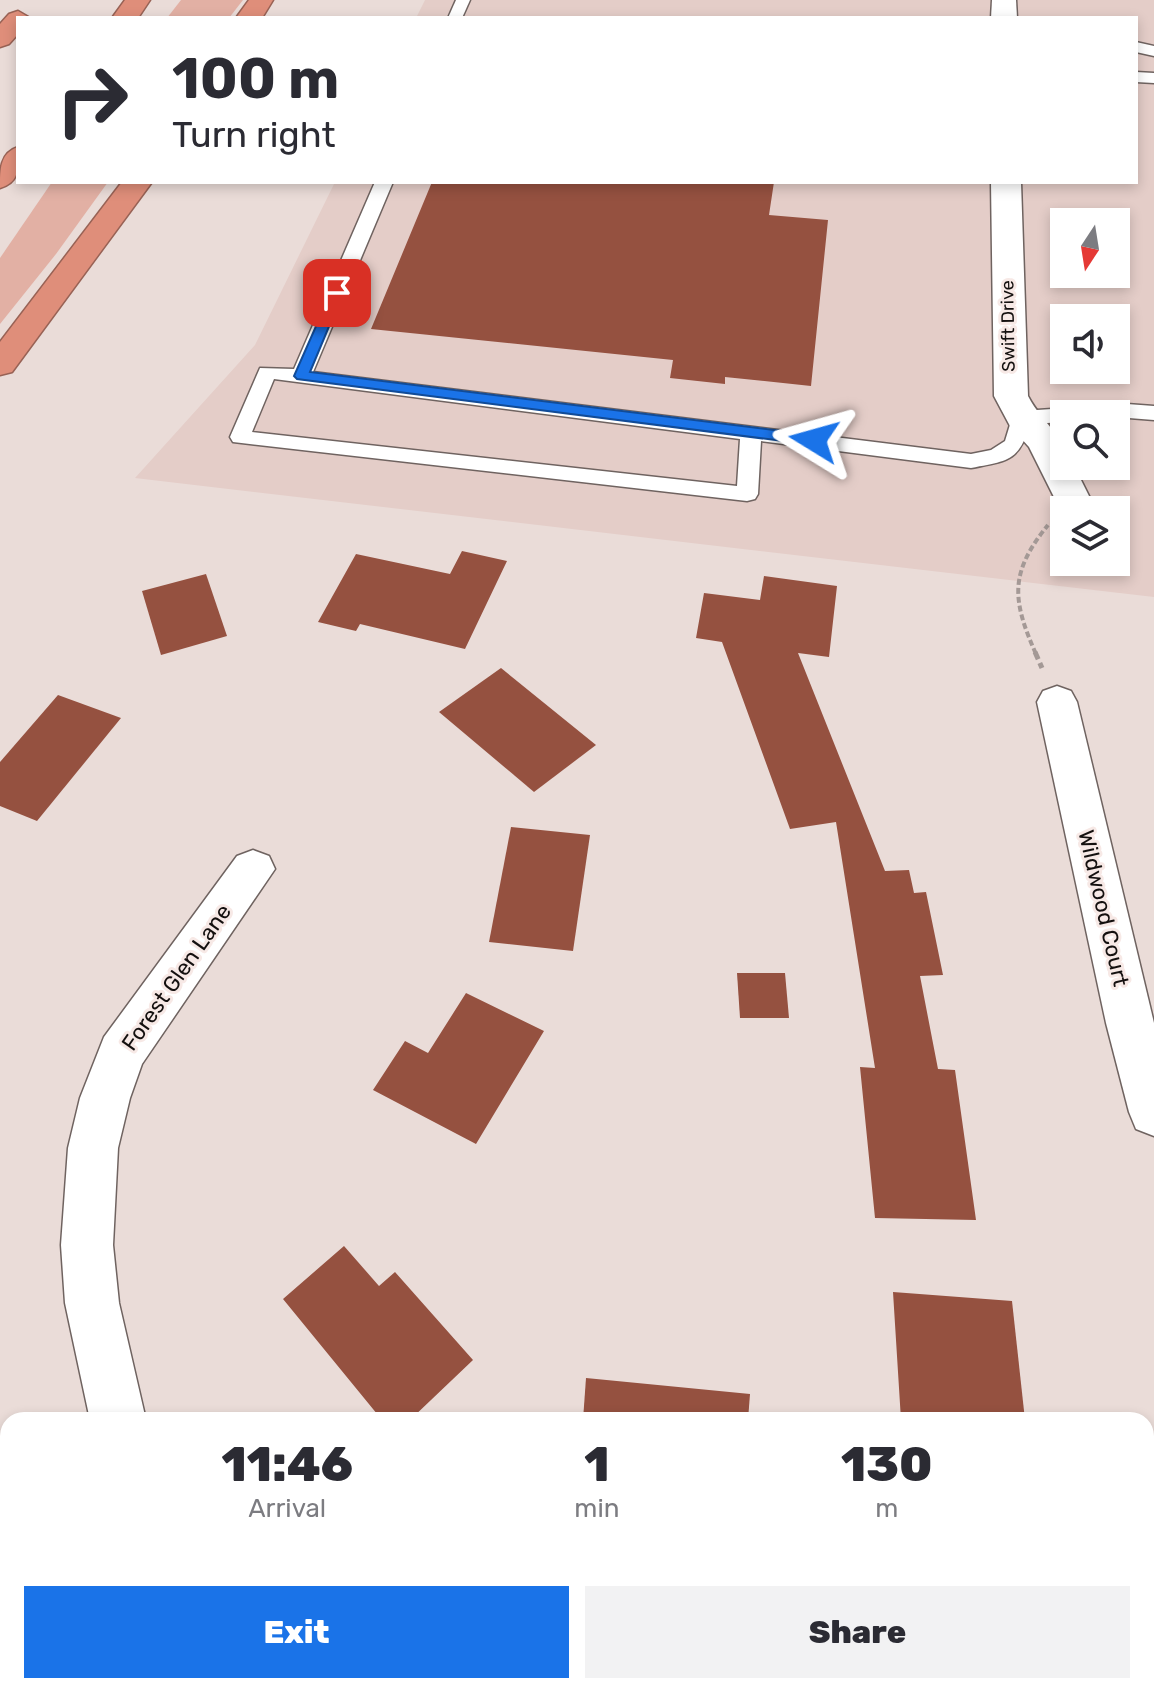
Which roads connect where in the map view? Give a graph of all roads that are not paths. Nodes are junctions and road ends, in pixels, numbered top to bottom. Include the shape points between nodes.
1 (34, 0) edge
2 (20, 16) edge
3 (16, 20) edge
4 (0, 39) edge
5 (16, 159) edge
6 (0, 179) edge
7 (136, 184) edge
8 (383, 184) edge
9 (1006, 184) edge
10 (0, 365) edge
11 (301, 376) junction
12 (1130, 410) edge
13 (1154, 413) edge
14 (1050, 416) edge
15 (1022, 418) junction
16 (751, 432) junction
17 (1071, 496) edge
18 (1057, 702) road end
19 (253, 869) dead end
20 (1154, 1112) edge
21 (116, 1412) edge

1 - 2 highway
3 - 4 highway
5 - 6 highway
7 - 10 highway
8 - 11 lane
9 - 15 street, Swift Drive via 1008,371 1011,396
11 - 16 lane
11 - 16 lane via 267,372 240,437 747,494
12 - 13 lane
14 - 15 lane
15 - 16 lane via 1014,445 997,456 971,461
15 - 17 street, Swift Drive via 1044,442
18 - 20 street, Wildwood Court
19 - 21 street, Forest Glen Lane via 121,1053 105,1098 93,1148 87,1245 92,1303

